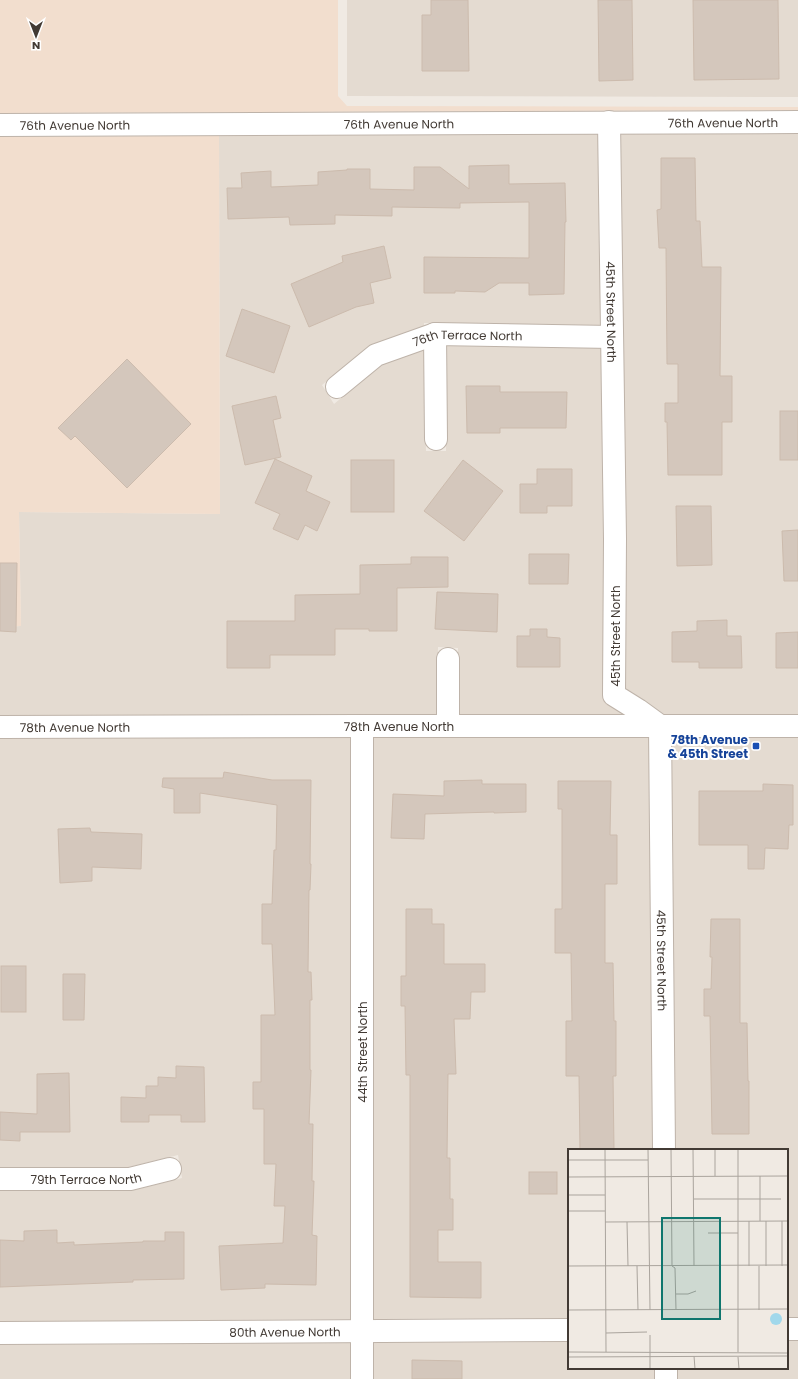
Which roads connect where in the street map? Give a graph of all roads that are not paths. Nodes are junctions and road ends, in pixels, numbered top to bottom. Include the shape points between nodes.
1 (609, 122) junction
2 (798, 122) edge
3 (0, 125) edge
4 (435, 334) junction
5 (612, 337) junction
6 (337, 387) dead end
7 (436, 439) dead end
8 (448, 659) dead end
9 (362, 726) junction
10 (448, 726) junction
11 (660, 726) junction
12 (798, 726) edge
13 (0, 727) edge
14 (664, 1149) edge
15 (170, 1169) dead end
16 (0, 1179) edge
17 (568, 1330) edge
18 (361, 1331) junction
19 (0, 1333) edge
20 (362, 1379) edge

1 - 2 street, 76th Avenue North
1 - 3 street, 76th Avenue North
1 - 5 street, 45th Street North
4 - 5 street, 76th Terrace North
4 - 6 street, 76th Terrace North via 376,355
4 - 7 street
5 - 11 street, 45th Street North via 614,695
8 - 10 street
9 - 10 street, 78th Avenue North
9 - 13 street, 78th Avenue North
9 - 18 street, 44th Street North
10 - 11 street, 78th Avenue North
11 - 12 street, 78th Avenue North
11 - 14 street, 45th Street North
15 - 16 street, 79th Terrace North via 130,1179
17 - 18 street, 80th Avenue North
18 - 19 street, 80th Avenue North
18 - 20 street, 44th Street North

